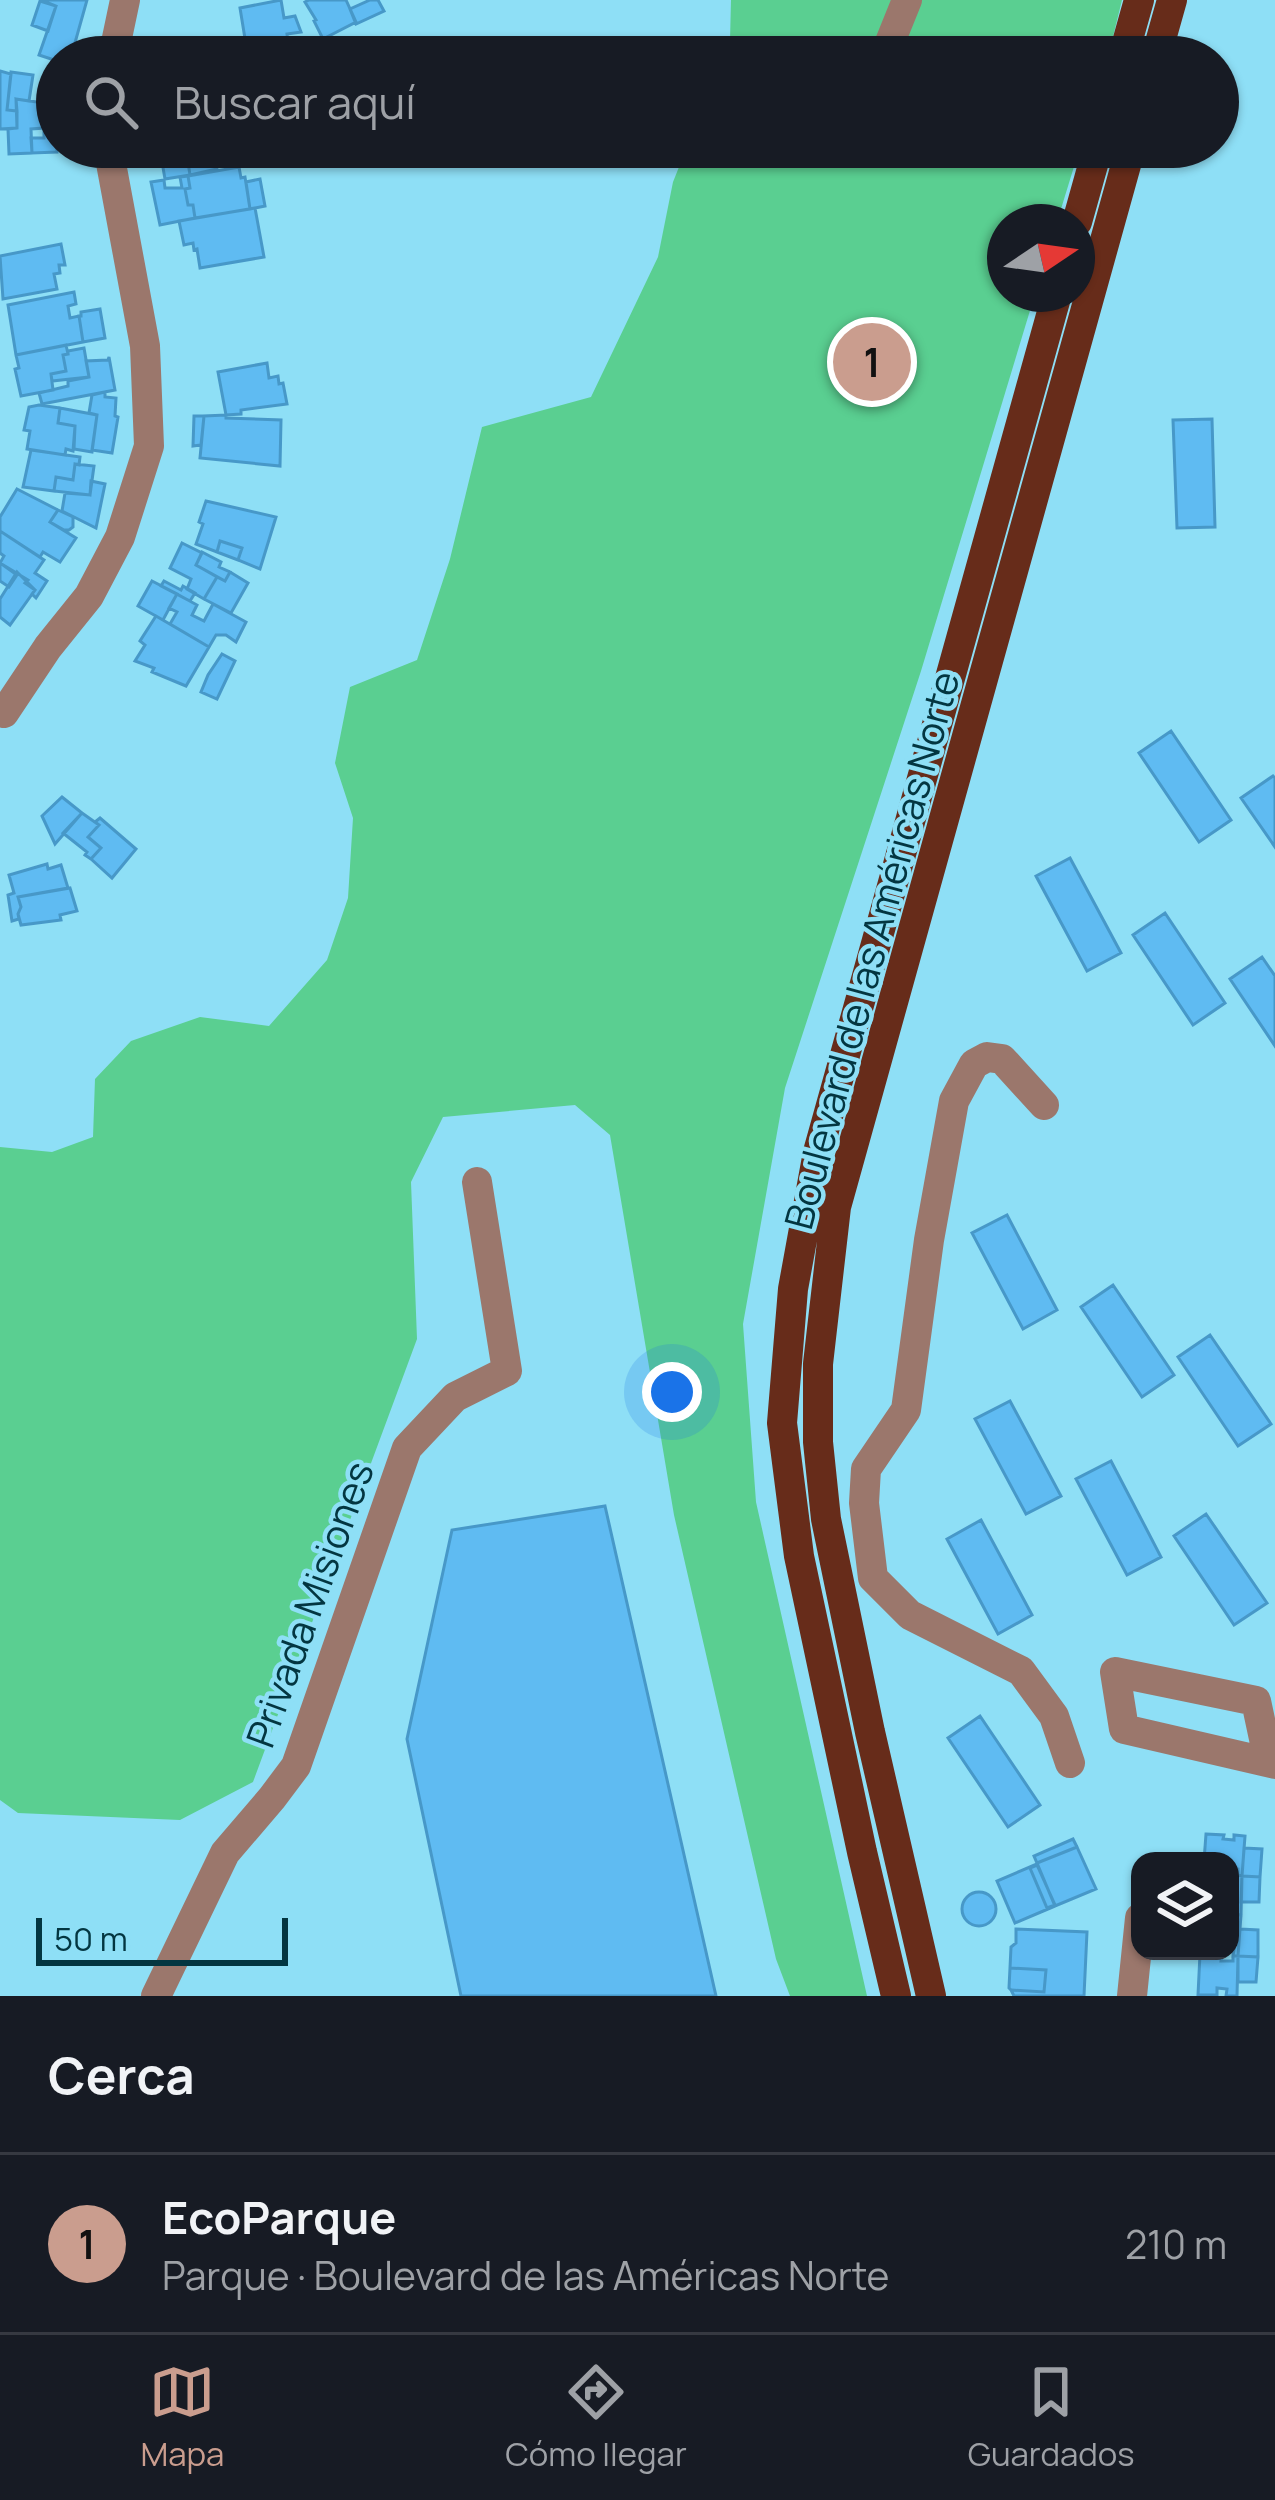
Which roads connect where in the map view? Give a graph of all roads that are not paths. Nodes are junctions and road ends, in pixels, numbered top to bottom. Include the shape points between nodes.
1 (125, 0) edge
2 (907, 0) edge
3 (1139, 0) edge
4 (1172, 0) edge
5 (117, 36) edge
6 (892, 36) edge
7 (1129, 36) edge
8 (1162, 36) edge
9 (112, 168) edge
10 (1092, 168) edge
11 (1125, 168) edge
12 (1082, 204) edge
13 (1052, 312) edge
14 (4, 713) dead end
15 (1044, 1105) dead end
16 (477, 1182) dead end
17 (1070, 1763) dead end
18 (1272, 1763) edge
19 (1136, 1960) edge
20 (156, 1996) edge
21 (896, 1996) edge
22 (931, 1996) edge
23 (1132, 1996) edge

1 - 5 street
2 - 6 street
3 - 7 main road
4 - 8 main road
9 - 14 street via 145,346 149,446 100,576
10 - 12 main road
11 - 22 main road, Boulevard de las Américas Norte via 836,1207 820,1342 826,1519
13 - 21 main road, Boulevard de las Américas Norte via 818,1152 793,1289 782,1424 799,1556
15 - 17 street via 996,1057 974,1064 954,1101 905,1410 866,1469 864,1503 873,1578 910,1615 1021,1672 1054,1716
16 - 20 street, Privada Misiones via 507,1371 455,1396 407,1448 296,1766 225,1853
18 - 18 street via 1256,1701 1114,1672 1124,1729
19 - 23 street

